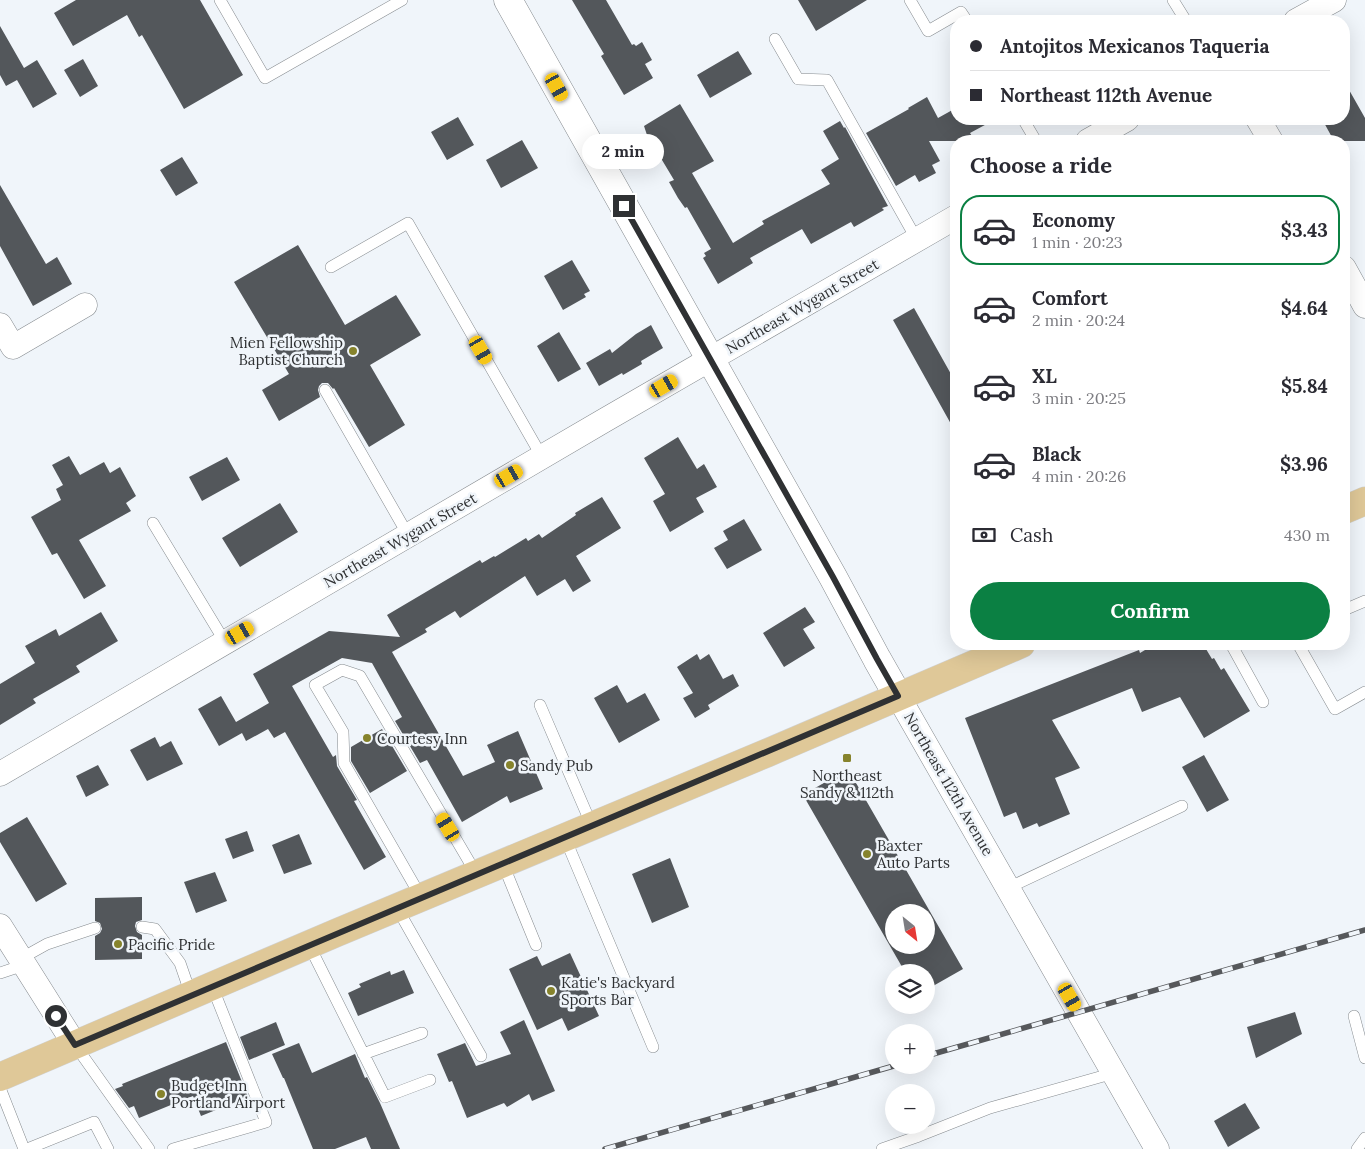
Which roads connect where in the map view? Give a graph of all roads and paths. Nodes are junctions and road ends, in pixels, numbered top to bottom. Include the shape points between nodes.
1 (220, 0) edge
2 (402, 0) edge
3 (508, 0) edge
4 (910, 0) edge
5 (1173, 0) edge
6 (1329, 1) edge
7 (1182, 15) edge
8 (1306, 15) edge
9 (950, 18) edge
10 (774, 39) dead end
11 (1116, 125) edge
12 (1099, 135) edge
13 (950, 221) edge
14 (918, 240) junction
15 (331, 267) dead end
16 (1350, 279) edge
17 (86, 305) dead end
18 (1365, 306) edge
19 (0, 325) edge
20 (709, 360) junction
21 (325, 390) dead end
22 (542, 457) junction
23 (1365, 501) edge
24 (1350, 507) edge
25 (153, 523) dead end
26 (408, 535) junction
27 (1365, 601) edge
28 (1350, 607) edge
29 (225, 642) junction
30 (1007, 650) edge
31 (1233, 650) edge
32 (1302, 650) edge
33 (1365, 692) edge
34 (898, 696) junction
35 (1263, 702) dead end
36 (540, 705) dead end
37 (0, 774) edge
38 (1182, 806) dead end
39 (592, 826) junction
40 (565, 838) junction
41 (503, 864) junction
42 (477, 874) junction
43 (1008, 888) junction
44 (422, 898) junction
45 (396, 908) junction
46 (0, 926) edge
47 (142, 927) dead end
48 (95, 928) dead end
49 (309, 945) junction
50 (536, 945) dead end
51 (22, 962) junction
52 (0, 973) edge
53 (202, 991) junction
54 (1354, 1016) dead end
55 (422, 1033) dead end
56 (75, 1045) junction
57 (653, 1047) dead end
58 (363, 1054) junction
59 (481, 1056) dead end
60 (1365, 1058) edge
61 (1114, 1073) junction
62 (0, 1077) edge
63 (430, 1080) dead end
64 (0, 1088) edge
65 (1365, 1138) edge
66 (26, 1149) edge
67 (108, 1149) edge
68 (149, 1149) edge
69 (174, 1149) edge
70 (882, 1149) edge
71 (1157, 1149) edge
72 (1357, 1149) edge

1 - 2 lane via 265,78
3 - 20 street, Northeast 112th Avenue
4 - 9 lane via 928,31
5 - 7 lane
6 - 8 street
10 - 14 lane via 798,79 828,80
11 - 12 street
13 - 14 street, Northeast Wygant Street
14 - 20 street, Northeast Wygant Street
15 - 22 lane via 408,223
16 - 18 street
17 - 19 street via 13,347
20 - 22 street, Northeast Wygant Street
20 - 34 street, Northeast 112th Avenue
21 - 26 lane
22 - 26 street, Northeast Wygant Street
23 - 24 main road
25 - 29 lane
26 - 29 street, Northeast Wygant Street
27 - 28 lane
29 - 37 street, Northeast Wygant Street
30 - 34 main road
31 - 35 lane
32 - 33 lane via 1336,709
34 - 39 main road
34 - 43 street, Northeast 112th Avenue
36 - 39 lane
38 - 43 lane
39 - 40 main road
40 - 41 main road
40 - 57 lane
41 - 42 main road
41 - 50 lane
42 - 44 main road
42 - 44 lane via 360,676 342,670 315,684 343,732 344,763
43 - 61 street, Northeast 112th Avenue
44 - 45 main road
45 - 49 main road
45 - 59 lane
46 - 51 street
47 - 53 lane via 155,929
48 - 51 lane via 47,944
49 - 53 main road
49 - 58 lane
51 - 52 lane
51 - 56 street
53 - 56 main road
53 - 69 lane via 266,1122
54 - 60 lane
55 - 58 lane
56 - 62 main road
56 - 68 lane
58 - 63 lane via 385,1097
61 - 70 lane via 990,1108
61 - 71 street, Northeast 112th Avenue
64 - 66 lane
65 - 72 lane
66 - 67 lane via 94,1122

